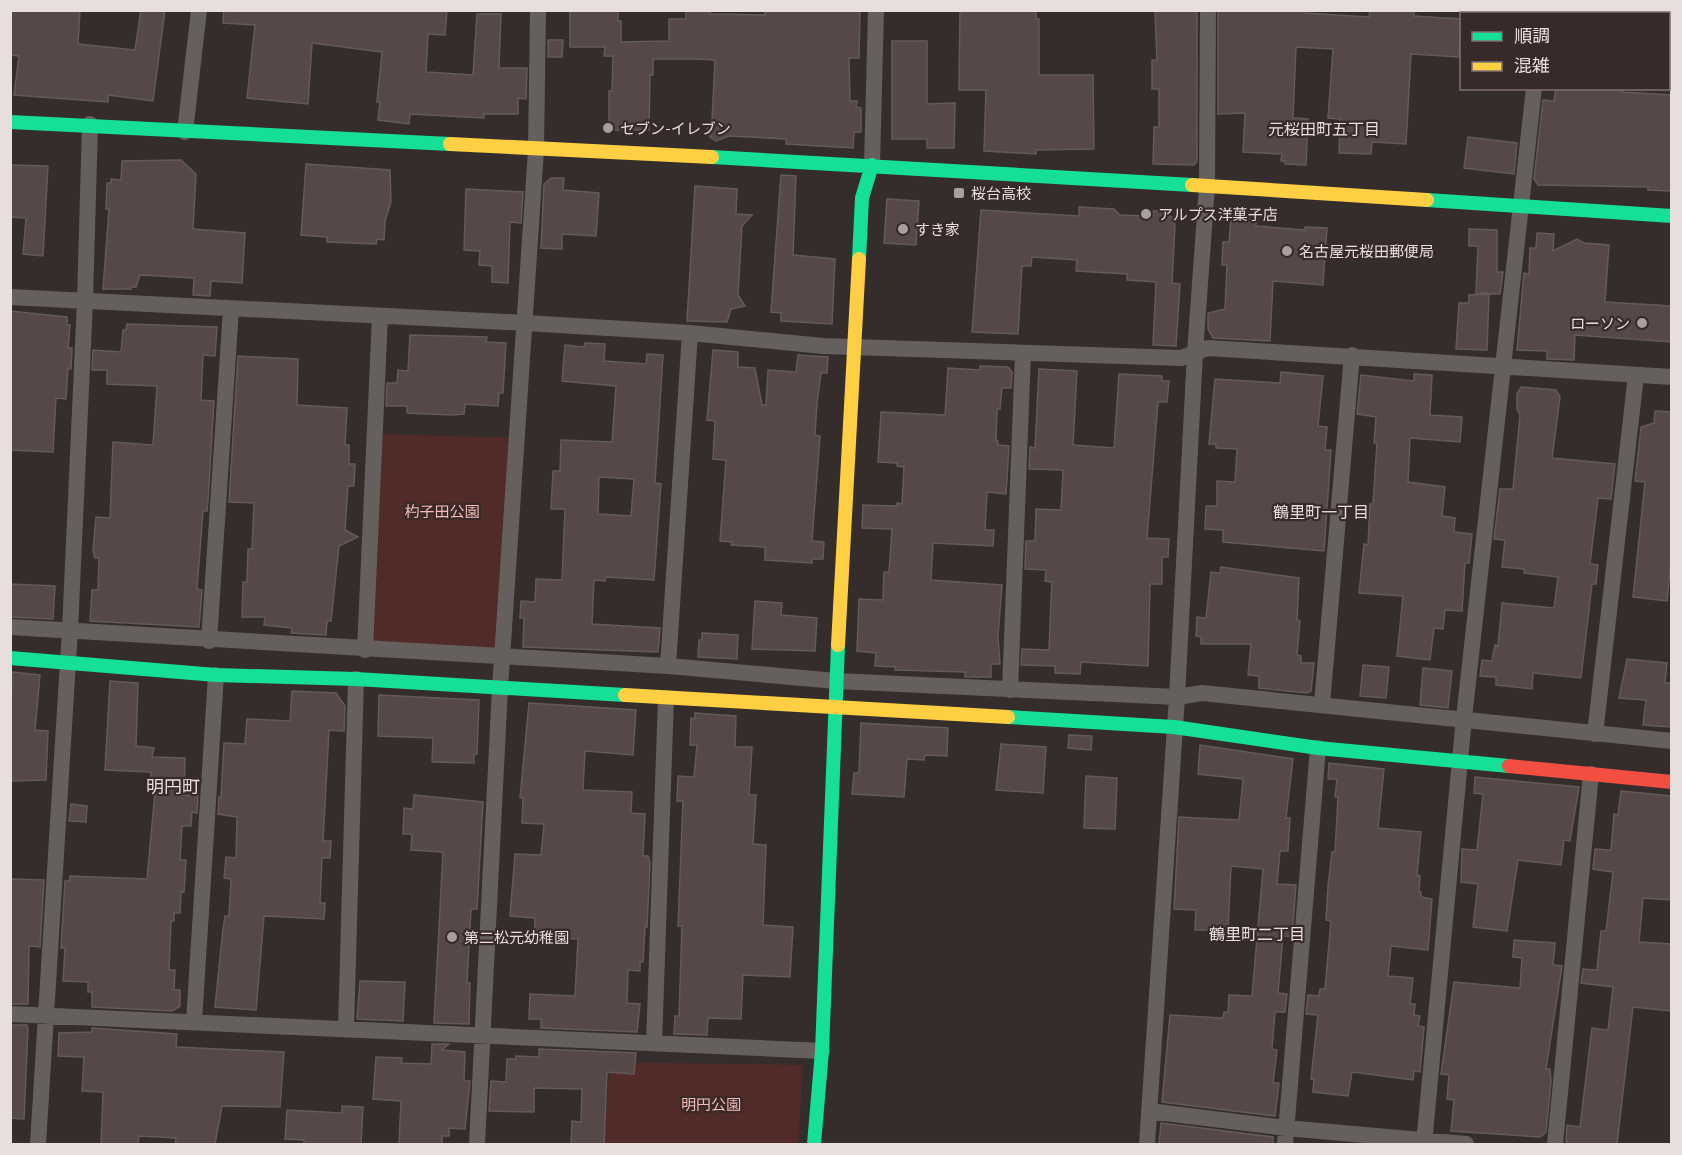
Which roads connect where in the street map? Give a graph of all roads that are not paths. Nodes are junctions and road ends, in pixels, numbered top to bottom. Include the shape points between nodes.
1 (199, 10) edge
2 (538, 10) edge
3 (876, 10) edge
4 (1208, 10) edge
5 (1534, 90) edge
6 (10, 122) edge
7 (90, 124) junction
8 (185, 132) junction
9 (536, 150) junction
10 (873, 165) junction
11 (1207, 186) junction
12 (1522, 206) junction
13 (1671, 216) edge
14 (10, 297) edge
15 (85, 301) junction
16 (231, 309) junction
17 (380, 316) junction
18 (526, 323) junction
19 (690, 333) junction
20 (855, 347) junction
21 (1023, 353) junction
22 (1195, 353) junction
23 (1352, 355) junction
24 (1502, 365) junction
25 (1636, 375) junction
26 (1671, 377) edge
27 (10, 627) edge
28 (70, 630) junction
29 (209, 641) junction
30 (365, 650) junction
31 (503, 657) junction
32 (10, 658) edge
33 (67, 661) junction
34 (668, 666) junction
35 (216, 675) junction
36 (356, 679) junction
37 (836, 681) junction
38 (500, 688) junction
39 (1010, 690) junction
40 (666, 698) junction
41 (1177, 698) junction
42 (1322, 704) junction
43 (836, 708) junction
44 (1464, 718) junction
45 (1174, 726) junction
46 (1595, 734) junction
47 (1671, 741) edge
48 (1318, 748) junction
49 (1461, 760) junction
50 (1592, 774) junction
51 (1671, 782) edge
52 (10, 1014) edge
53 (44, 1016) junction
54 (194, 1022) junction
55 (346, 1029) junction
56 (483, 1036) junction
57 (654, 1043) junction
58 (822, 1051) junction
59 (1149, 1111) junction
60 (1285, 1136) edge
61 (1424, 1143) edge
62 (38, 1144) edge
63 (477, 1144) edge
64 (814, 1144) edge
65 (1147, 1144) edge
66 (1466, 1144) edge
67 (1555, 1144) edge

1 - 8 street
2 - 9 street
3 - 10 street
4 - 11 street
5 - 12 street via 1523,166
6 - 7 street
7 - 8 street
7 - 15 street
8 - 9 street
9 - 10 street
9 - 18 street
10 - 11 street
10 - 20 street via 862,198
11 - 12 street
11 - 22 street
12 - 13 street
12 - 24 street
14 - 15 street
15 - 16 street
15 - 28 street
16 - 17 street
16 - 29 street
17 - 18 street
17 - 30 street
18 - 19 street
18 - 31 street
19 - 20 street
19 - 34 street
20 - 21 street
20 - 37 street
21 - 22 street via 1181,358
21 - 39 street
22 - 23 street via 1208,348
22 - 41 street
23 - 24 street
23 - 42 street
24 - 25 street
24 - 44 street
25 - 26 street
25 - 46 street
27 - 28 street
28 - 29 street
28 - 33 street
29 - 30 street
30 - 31 street
31 - 34 street
31 - 38 street
32 - 33 street
33 - 35 street
33 - 53 street
34 - 37 street
35 - 36 street
35 - 54 street
36 - 38 street
36 - 55 street
37 - 39 street
37 - 43 street
38 - 40 street
38 - 56 street
39 - 41 street
40 - 43 street
40 - 57 street
41 - 42 street via 1202,693
41 - 45 street
42 - 44 street
43 - 45 street
43 - 58 street
44 - 46 street
44 - 49 street
45 - 48 street
45 - 59 street
46 - 47 street
48 - 49 street
48 - 60 street
49 - 50 street
49 - 61 street
50 - 51 street
50 - 67 street
52 - 53 street
53 - 54 street
53 - 62 street
54 - 55 street
55 - 56 street
56 - 57 street
56 - 63 street
57 - 58 street
58 - 64 street
59 - 60 street
59 - 65 street
60 - 61 street
61 - 66 street

